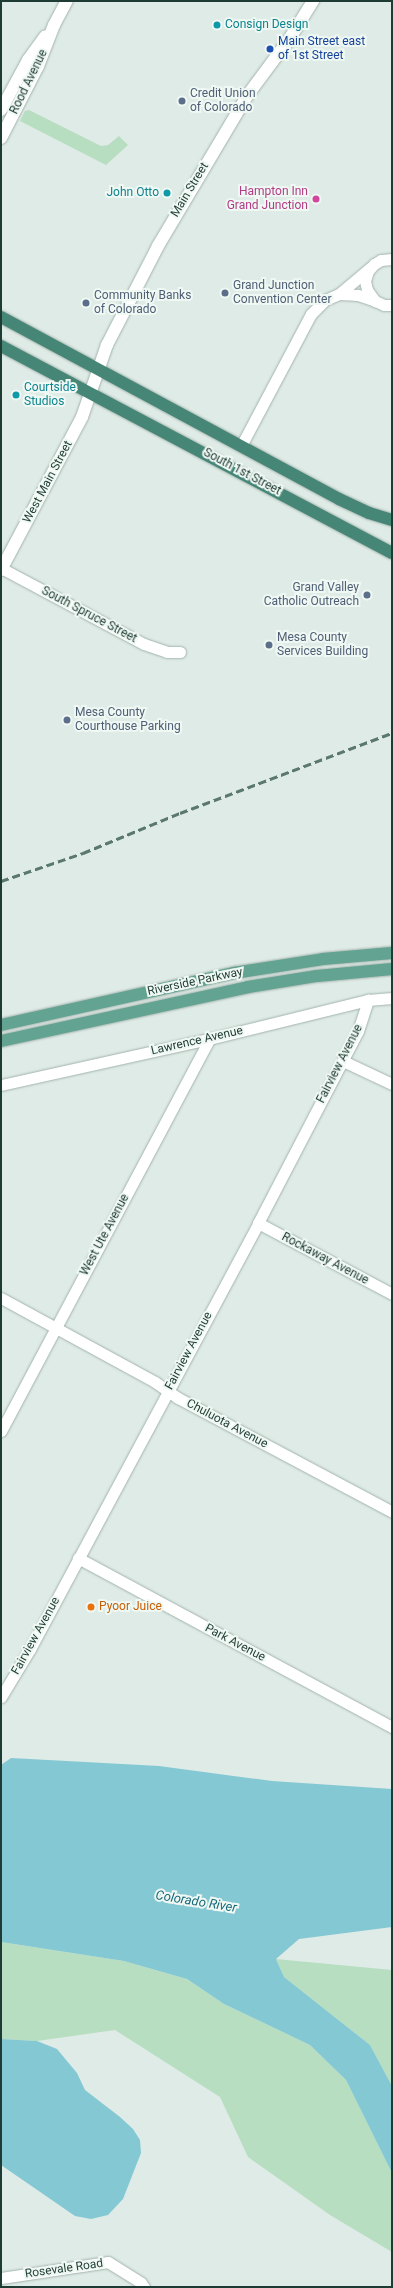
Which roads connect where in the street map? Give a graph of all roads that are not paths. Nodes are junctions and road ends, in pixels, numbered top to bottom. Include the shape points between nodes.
1 (67, 1) edge
2 (313, 1) edge
3 (54, 25) junction
4 (1, 110) edge
5 (1, 138) edge
6 (392, 254) edge
7 (387, 260) edge
8 (371, 267) junction
9 (339, 294) junction
10 (375, 301) junction
11 (392, 305) edge
12 (1, 317) edge
13 (1, 346) edge
14 (99, 369) junction
15 (91, 392) junction
16 (241, 446) junction
17 (392, 520) edge
18 (392, 553) edge
19 (1, 569) edge
20 (180, 652) dead end
21 (392, 953) edge
22 (392, 969) edge
23 (392, 998) edge
24 (368, 1000) junction
25 (1, 1025) edge
26 (209, 1039) junction
27 (1, 1041) edge
28 (343, 1061) junction
29 (392, 1084) edge
30 (1, 1085) edge
31 (258, 1223) junction
32 (392, 1294) edge
33 (1, 1298) edge
34 (55, 1328) junction
35 (168, 1390) junction
36 (1, 1431) edge
37 (392, 1512) edge
38 (78, 1558) junction
39 (1, 1697) edge
40 (392, 1727) edge
41 (1, 2278) edge
42 (144, 2287) edge

1 - 3 street, Rood Avenue
2 - 14 street, Main Street via 290,38 247,96 175,215 107,345
3 - 4 street, Rood Avenue via 28,60
3 - 5 street, Rood Avenue via 38,66
6 - 7 street
7 - 8 street
8 - 9 street
8 - 10 street via 366,276 366,286
9 - 10 street via 358,295
9 - 16 street via 320,305 307,320
10 - 11 street
12 - 14 highway, South 1st Street
13 - 15 highway, South 1st Street
14 - 15 street, Main Street
14 - 16 highway, South 1st Street
15 - 18 highway, South 1st Street
15 - 19 street, West Main Street via 82,417
16 - 17 highway, South 1st Street via 369,513
19 - 20 street, South Spruce Street via 144,644 167,652
21 - 25 main road, Riverside Parkway via 323,959 234,973
22 - 27 main road, Riverside Parkway via 317,976 248,987
23 - 24 street, Lawrence Avenue
24 - 26 street, Lawrence Avenue
24 - 28 street, Fairview Avenue via 358,1031
26 - 30 street, Lawrence Avenue
26 - 34 street, West Ute Avenue
28 - 29 street
28 - 31 street, Fairview Avenue
31 - 32 street, Rockaway Avenue
31 - 35 street, Fairview Avenue
33 - 34 street, Chuluota Avenue
34 - 35 street, Chuluota Avenue
34 - 36 street, West Ute Avenue
35 - 37 street, Chuluota Avenue via 178,1398
35 - 38 street, Fairview Avenue
38 - 39 street, Fairview Avenue via 30,1649
38 - 40 street, Park Avenue
41 - 42 street, Rosevale Road via 108,2262

